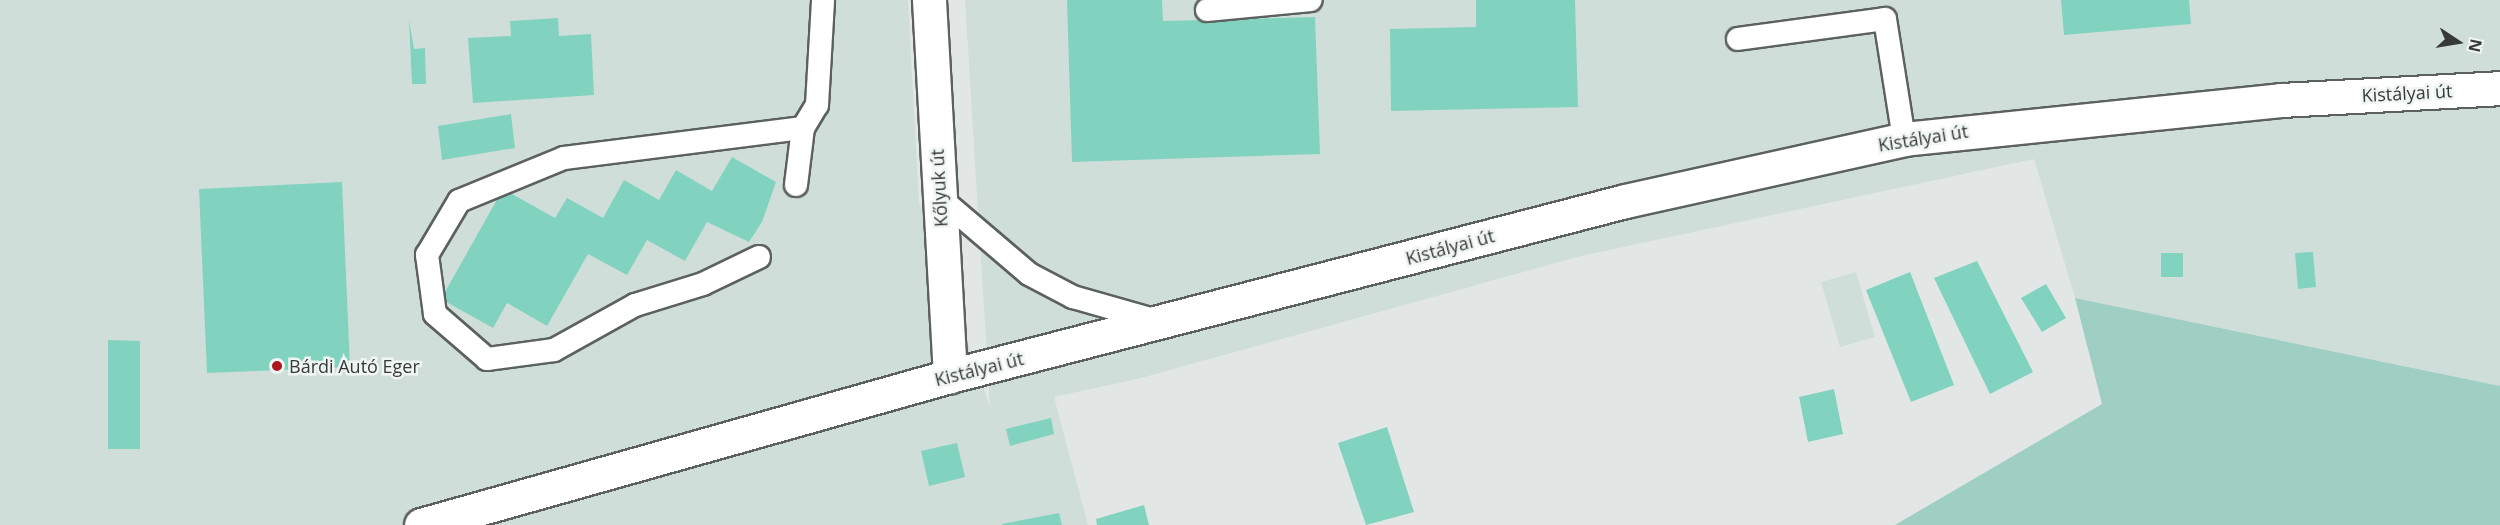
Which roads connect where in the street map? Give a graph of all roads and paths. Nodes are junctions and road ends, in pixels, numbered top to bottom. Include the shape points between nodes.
1 (823, 0) edge
2 (929, 0) edge
3 (1311, 0) edge
4 (1207, 10) dead end
5 (1738, 39) dead end
6 (2500, 88) edge
7 (803, 128) junction
8 (1904, 139) junction
9 (796, 185) dead end
10 (940, 198) junction
11 (759, 257) dead end
12 (1161, 323) junction
13 (950, 376) junction
14 (422, 525) edge

1 - 7 lane via 817,105
2 - 10 main road, Kőlyuk út
3 - 4 lane
5 - 8 lane via 1885,19
6 - 8 main road, Kistályai út via 2281,100
7 - 9 lane
7 - 11 lane via 564,158 459,201 427,255 435,314 487,359 554,350 635,305 702,284
8 - 12 main road, Kistályai út via 1625,201
10 - 12 lane via 1029,274 1073,297
10 - 13 main road, Kőlyuk út
12 - 13 main road, Kistályai út
13 - 14 main road, Kistályai út

